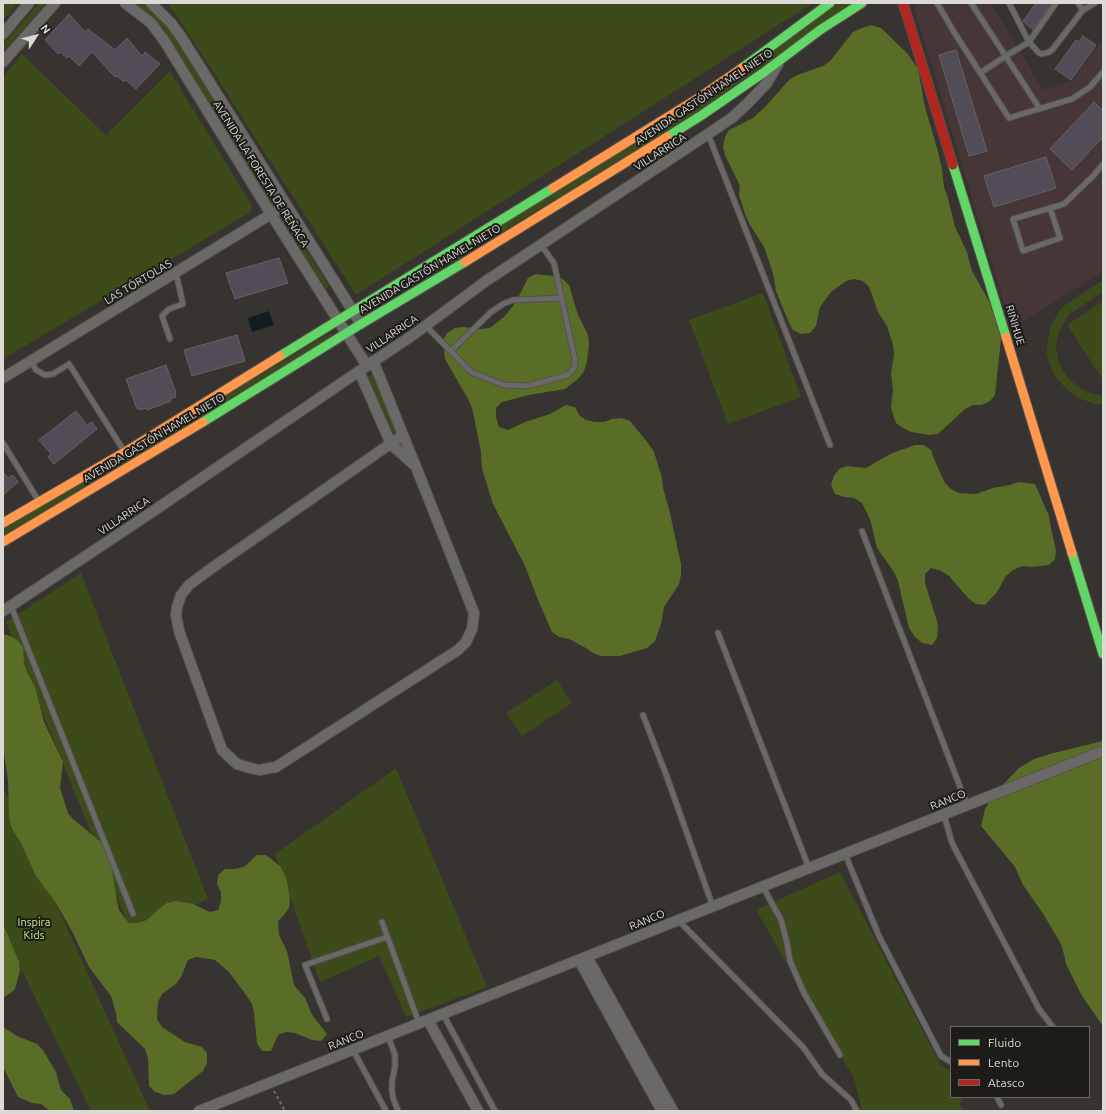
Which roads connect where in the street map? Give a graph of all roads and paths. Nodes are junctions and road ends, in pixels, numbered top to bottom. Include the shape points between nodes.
1 (29, 3) edge
2 (55, 3) edge
3 (125, 3) edge
4 (151, 3) edge
5 (830, 3) edge
6 (862, 3) edge
7 (903, 3) edge
8 (937, 3) edge
9 (971, 3) edge
10 (1009, 3) edge
11 (1056, 3) edge
12 (1078, 3) edge
13 (1095, 3) edge
14 (1083, 10) junction
15 (3, 34) edge
16 (1029, 42) junction
17 (1006, 56) junction
18 (779, 61) junction
19 (3, 62) edge
20 (1103, 72) edge
21 (980, 73) junction
22 (1040, 109) junction
23 (708, 134) junction
24 (1103, 164) edge
25 (286, 205) junction
26 (1050, 208) junction
27 (271, 214) junction
28 (541, 244) junction
29 (176, 273) junction
30 (562, 298) junction
31 (352, 311) junction
32 (338, 320) junction
33 (361, 324) junction
34 (426, 326) junction
35 (346, 333) junction
36 (170, 339) dead end
37 (451, 351) junction
38 (31, 361) junction
39 (366, 366) junction
40 (3, 378) edge
41 (403, 435) junction
42 (3, 443) edge
43 (391, 444) junction
44 (830, 444) dead end
45 (124, 452) junction
46 (416, 467) junction
47 (39, 502) junction
48 (3, 523) edge
49 (862, 531) dead end
50 (3, 542) edge
51 (7, 608) edge
52 (718, 633) dead end
53 (1103, 654) edge
54 (643, 715) dead end
55 (1103, 751) edge
56 (968, 805) junction
57 (944, 815) junction
58 (845, 854) junction
59 (809, 868) junction
60 (763, 887) junction
61 (713, 907) junction
62 (133, 914) dead end
63 (678, 920) junction
64 (382, 922) dead end
65 (387, 936) junction
66 (583, 958) junction
67 (443, 1014) junction
68 (327, 1019) dead end
69 (424, 1022) junction
70 (1052, 1026) edge
71 (388, 1036) junction
72 (353, 1050) junction
73 (840, 1055) dead end
74 (950, 1061) edge
75 (270, 1083) junction
76 (998, 1098) edge
77 (1001, 1105) dead end
78 (199, 1111) edge
79 (285, 1111) edge
80 (386, 1111) edge
81 (398, 1111) edge
82 (478, 1111) edge
83 (495, 1111) edge
84 (662, 1111) edge
85 (673, 1111) edge
86 (857, 1111) edge

1 - 15 street
2 - 19 street
3 - 27 street, AVENIDA LA FORESTA DE REÑACA via 151,23 166,42
4 - 25 street, AVENIDA LA FORESTA DE REÑACA via 180,35
5 - 31 main road, AVENIDA GASTÓN HAMEL NIETO via 694,100
6 - 18 main road, AVENIDA GASTÓN HAMEL NIETO
7 - 53 main road, RIÑIHUE
8 - 21 lane
9 - 17 lane
10 - 16 lane
11 - 16 lane
12 - 14 lane
13 - 14 lane
14 - 16 lane via 1049,52 1039,53
16 - 17 lane
17 - 21 lane
17 - 22 lane
18 - 23 street, VILLARRICA via 767,83 748,103
18 - 33 main road, AVENIDA GASTÓN HAMEL NIETO via 702,115
20 - 22 lane via 1090,87 1072,99
21 - 22 lane via 1009,118
23 - 28 street, VILLARRICA
23 - 44 lane
24 - 26 lane via 1064,204
25 - 27 street, LAS TÓRTOLAS
25 - 31 street, AVENIDA LA FORESTA DE REÑACA
26 - 26 lane via 1013,219 1023,251 1060,238
27 - 29 street, LAS TÓRTOLAS
27 - 32 street, AVENIDA LA FORESTA DE REÑACA
28 - 30 lane via 554,263
28 - 34 street, VILLARRICA
29 - 36 lane via 183,304 169,309 162,316
29 - 38 street, LAS TÓRTOLAS
30 - 37 lane via 513,300 503,304 490,312
30 - 37 lane via 575,360 574,368 568,375 528,386 504,385 471,372
31 - 32 main road, AVENIDA GASTÓN HAMEL NIETO
31 - 33 street, AVENIDA LA FORESTA DE REÑACA
32 - 35 street, AVENIDA LA FORESTA DE REÑACA
32 - 45 main road, AVENIDA GASTÓN HAMEL NIETO
33 - 35 main road, AVENIDA GASTÓN HAMEL NIETO
34 - 37 lane
34 - 39 street, VILLARRICA
35 - 39 street, AVENIDA LA FORESTA DE REÑACA
35 - 50 main road, AVENIDA GASTÓN HAMEL NIETO via 173,441
38 - 40 street, LAS TÓRTOLAS
38 - 45 lane via 36,370 45,375 53,374 69,364
39 - 41 street
39 - 43 street
39 - 51 street, VILLARRICA
41 - 43 street
41 - 46 street
42 - 47 lane
43 - 46 street
43 - 46 street via 189,585 179,599 176,615 179,631 222,750 237,764 259,770 276,767 458,650 469,637 474,613
45 - 47 main road, AVENIDA GASTÓN HAMEL NIETO
47 - 48 main road, AVENIDA GASTÓN HAMEL NIETO
49 - 56 lane
51 - 62 lane
52 - 59 lane
54 - 61 lane
55 - 56 street, RANCO
56 - 57 street, RANCO
57 - 58 street, RANCO
57 - 70 lane via 952,843 1039,1009
58 - 59 street, RANCO
58 - 74 lane via 879,936 941,1056
59 - 60 street, RANCO
60 - 61 street, RANCO
60 - 73 lane via 781,920 790,961 804,993
61 - 63 street, RANCO
63 - 66 street, RANCO
63 - 86 lane via 803,1047 822,1074 851,1100
64 - 65 lane
65 - 68 lane via 305,965
65 - 69 lane
66 - 67 street, RANCO
66 - 84 street
66 - 85 street
67 - 69 street, RANCO
67 - 83 lane
69 - 71 street, RANCO
69 - 82 street
71 - 72 street, RANCO
71 - 81 lane via 395,1055 392,1090
72 - 75 street, RANCO
72 - 80 lane
75 - 78 street, RANCO
75 - 79 path
76 - 77 lane

